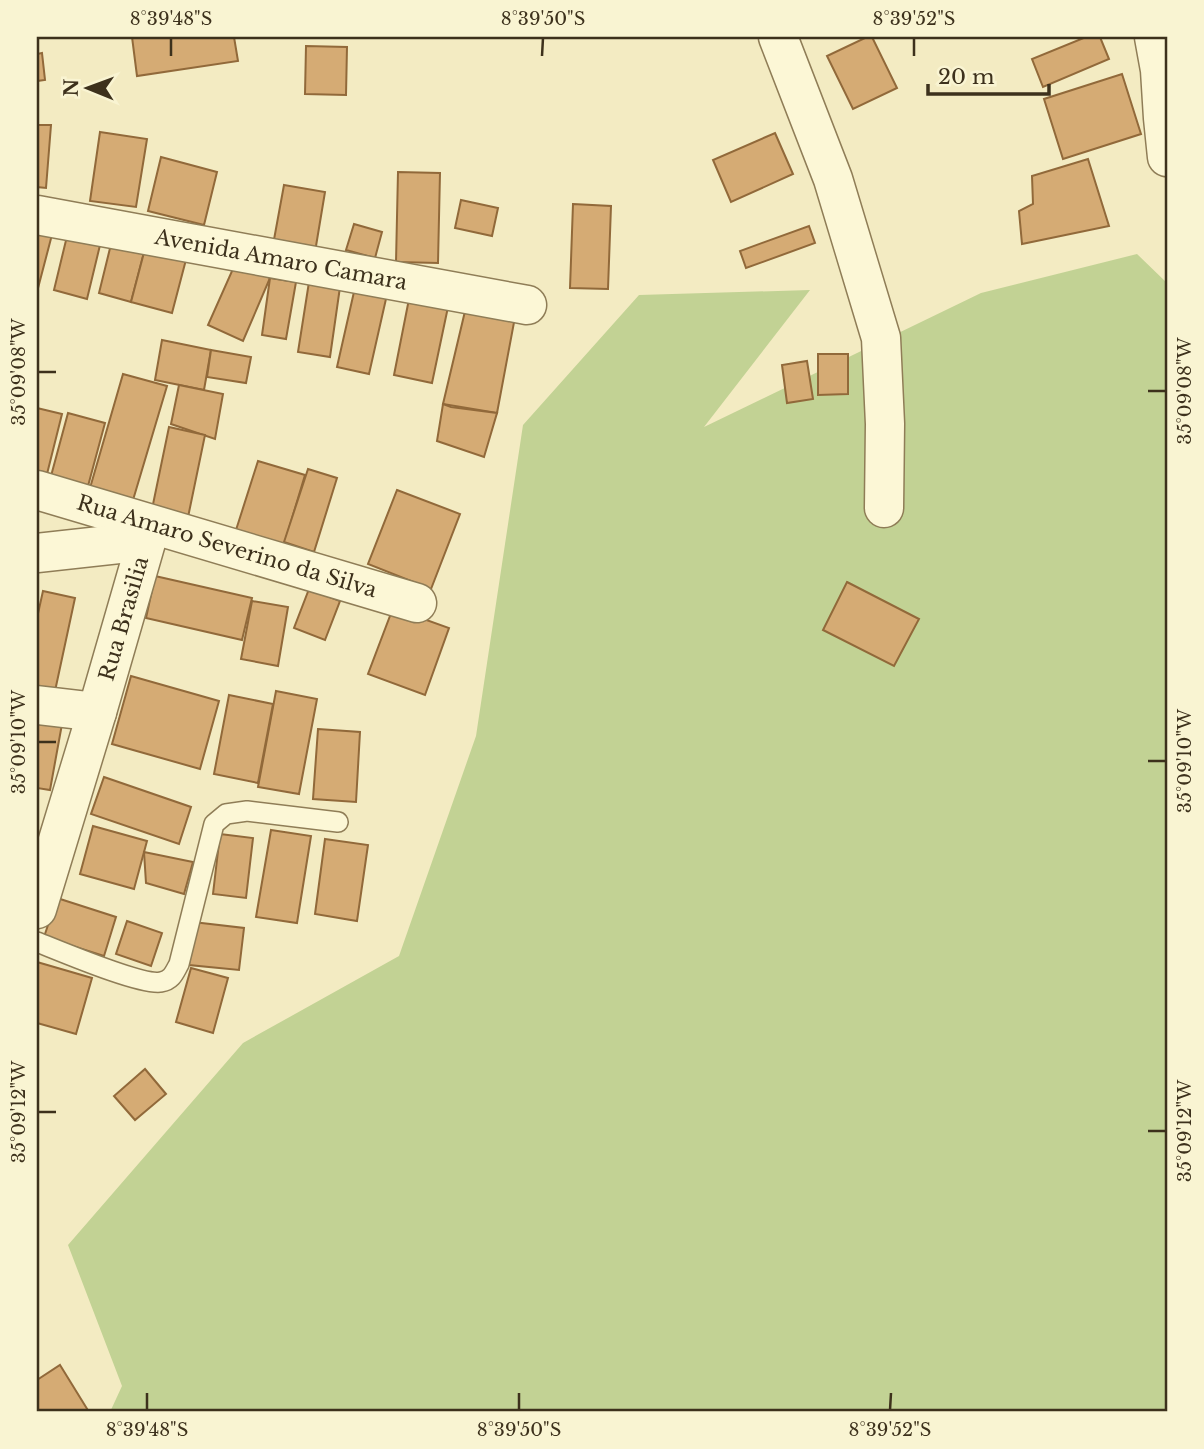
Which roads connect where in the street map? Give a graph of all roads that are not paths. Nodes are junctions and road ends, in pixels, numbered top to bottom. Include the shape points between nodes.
1 (778, 37) edge
2 (1154, 37) edge
3 (1165, 116) edge
4 (1167, 157) edge
5 (37, 215) edge
6 (527, 305) dead end
7 (37, 490) edge
8 (884, 508) dead end
9 (149, 533) junction
10 (37, 553) edge
11 (417, 603) dead end
12 (37, 705) edge
13 (97, 712) junction
14 (338, 822) dead end
15 (37, 909) edge
16 (37, 942) edge

1 - 8 street via 833,179 881,338
2 - 3 street
3 - 4 street
5 - 6 street, Avenida Amaro Camara
7 - 9 street, Rua Amaro Severino da Silva
9 - 10 street, Rua Amaro Severino da Silva
9 - 11 street, Rua Amaro Severino da Silva
9 - 13 street, Rua Brasilia
12 - 13 street
13 - 15 street, Rua Brasilia
14 - 16 lane via 247,811 226,814 214,824 172,978 159,983 136,979

